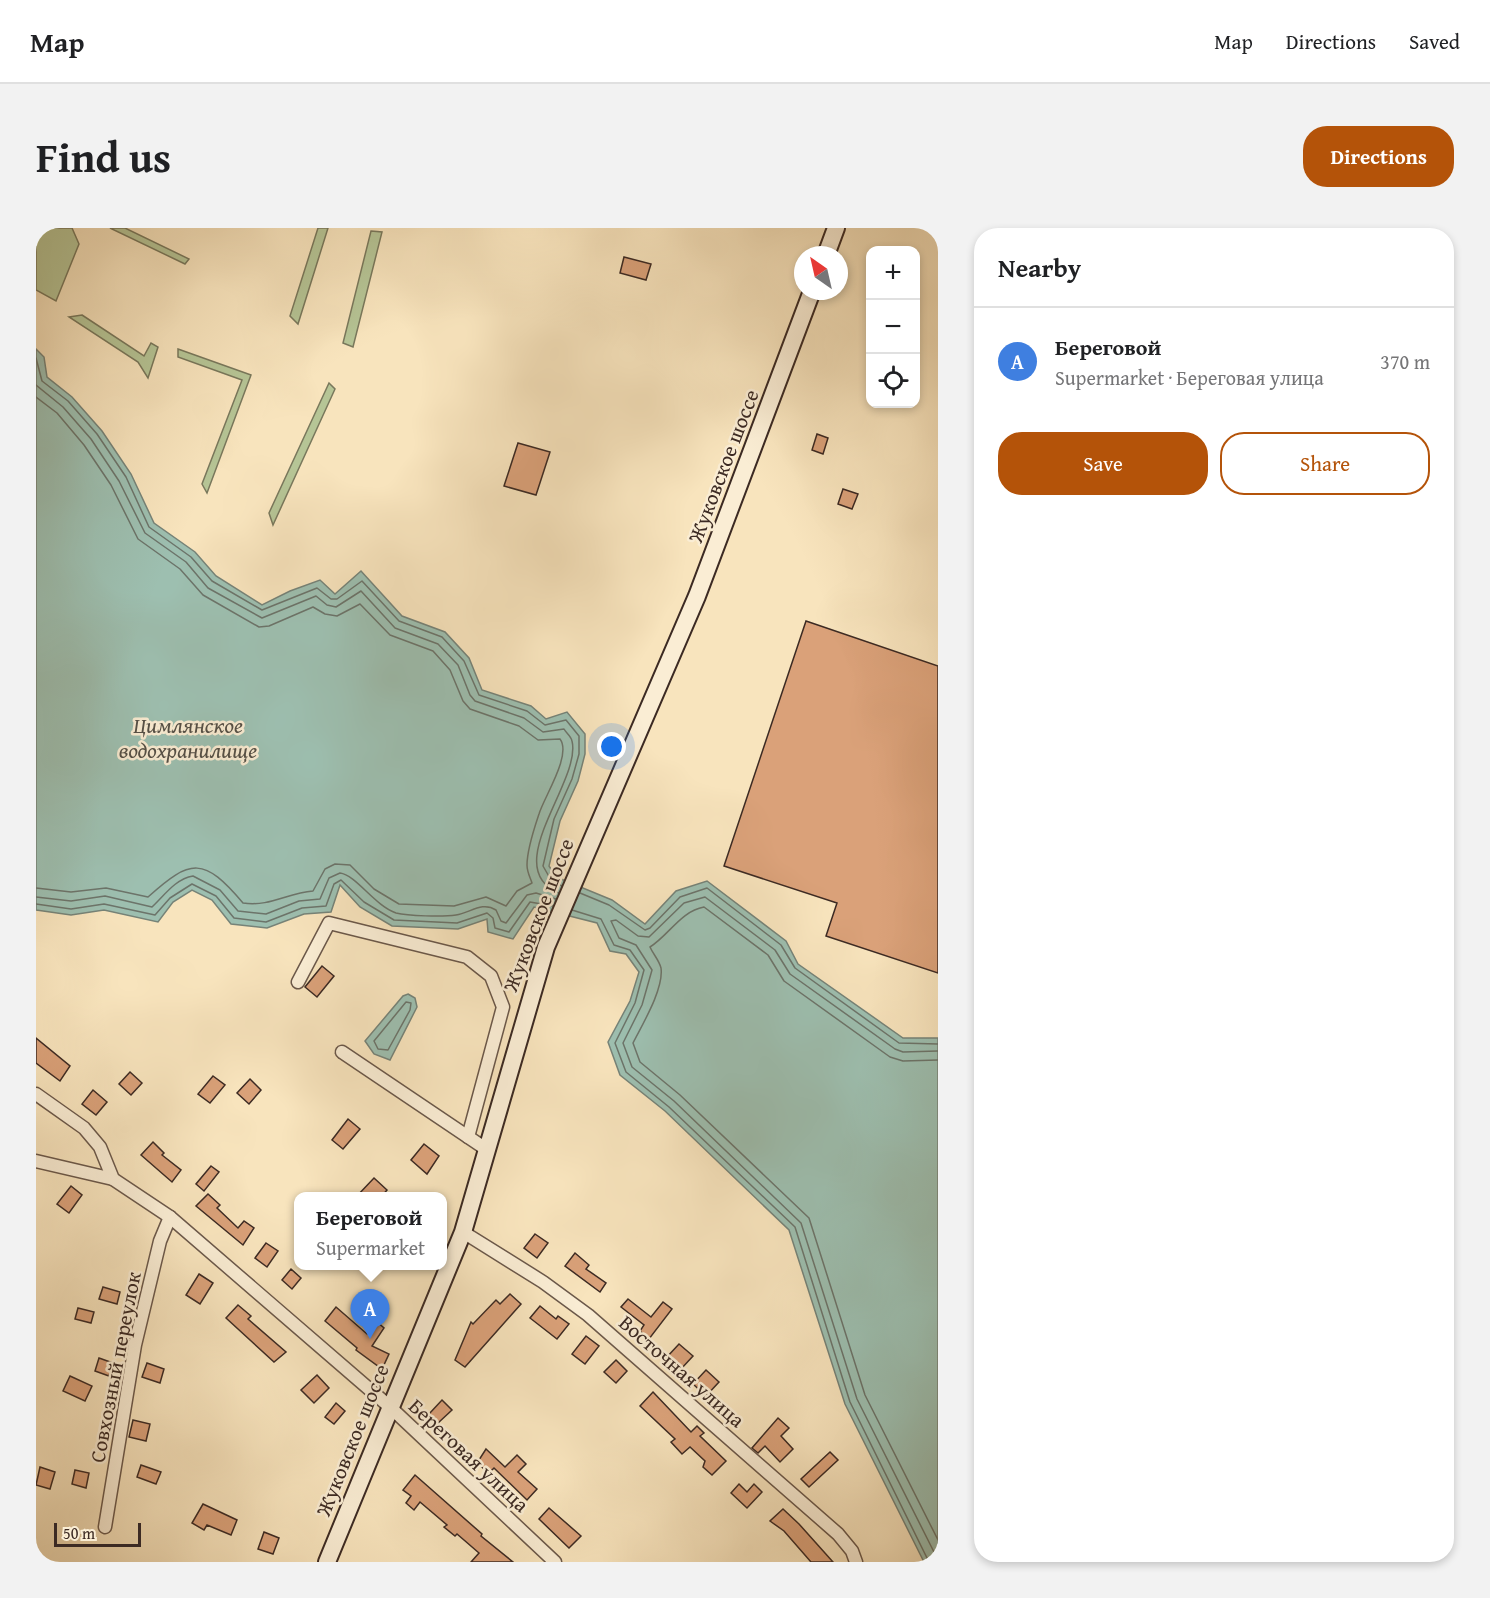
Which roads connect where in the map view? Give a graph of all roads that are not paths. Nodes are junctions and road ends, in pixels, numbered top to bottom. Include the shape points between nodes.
1 (837, 228) edge
2 (830, 246) edge
3 (809, 300) edge
4 (298, 982) dead end
5 (342, 1052) dead end
6 (36, 1094) edge
7 (468, 1137) junction
8 (486, 1149) junction
9 (36, 1161) edge
10 (113, 1179) junction
11 (170, 1217) junction
12 (463, 1232) junction
13 (390, 1407) junction
14 (105, 1527) dead end
15 (327, 1562) edge
16 (555, 1562) edge
17 (856, 1562) edge

1 - 2 main road
3 - 8 main road, Жуковское шоссе via 697,596 546,946
4 - 7 street via 329,923 467,957 491,976 503,1007
5 - 7 street
6 - 10 street via 84,1128 100,1147
7 - 8 street
8 - 12 main road, Жуковское шоссе
9 - 10 street
10 - 11 street, Береговая улица
11 - 13 street, Береговая улица
11 - 14 street, Совхозный переулок via 160,1241 135,1346
12 - 13 main road, Жуковское шоссе
12 - 17 street, Восточная улица via 588,1315 838,1534
13 - 15 main road, Жуковское шоссе
13 - 16 street, Береговая улица

